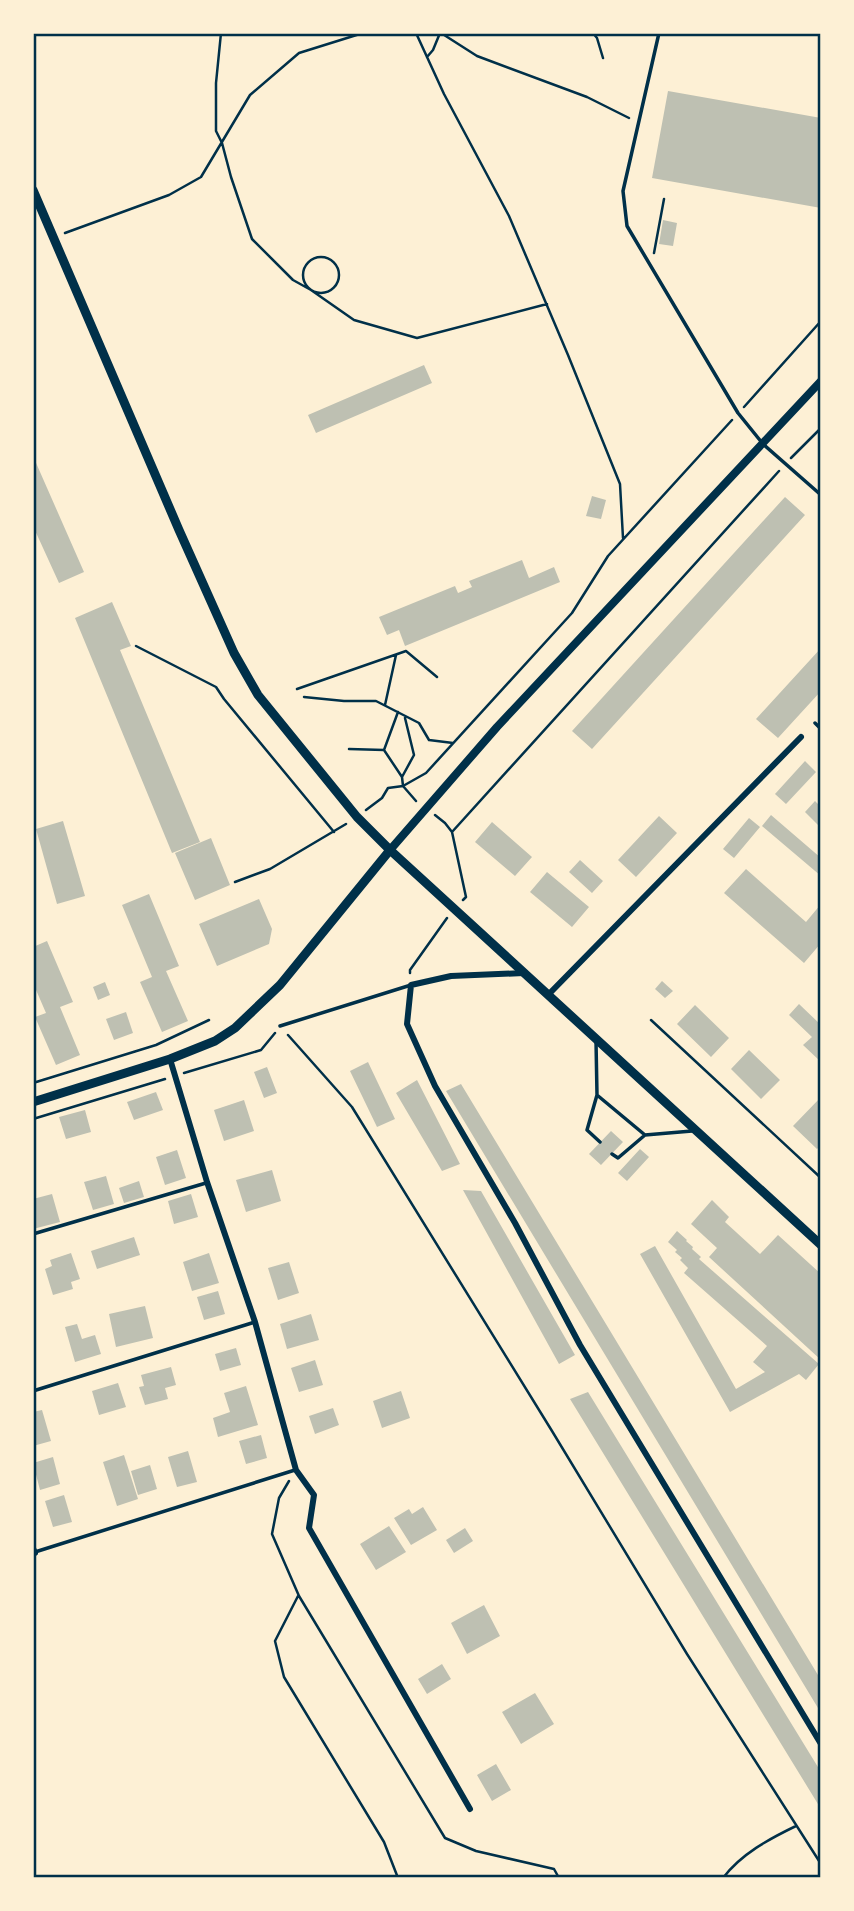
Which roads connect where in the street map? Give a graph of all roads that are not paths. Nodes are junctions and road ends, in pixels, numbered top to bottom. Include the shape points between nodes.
1 (659, 33) edge
2 (33, 190) edge
3 (821, 381) edge
4 (763, 444) junction
5 (821, 495) edge
6 (815, 723) dead end
7 (821, 729) edge
8 (801, 737) dead end
9 (390, 850) junction
10 (524, 974) junction
11 (411, 985) junction
12 (548, 995) junction
13 (281, 1026) road end
14 (596, 1039) junction
15 (170, 1059) junction
16 (597, 1095) junction
17 (33, 1102) edge
18 (696, 1131) junction
19 (645, 1135) junction
20 (600, 1142) dead end
21 (612, 1154) dead end
22 (207, 1182) junction
23 (33, 1234) edge
24 (821, 1245) edge
25 (256, 1322) junction
26 (33, 1391) edge
27 (296, 1470) junction
28 (34, 1551) edge
29 (821, 1744) edge
30 (470, 1809) dead end

1 - 4 lane via 623,191 626,226 738,414
2 - 9 main road via 234,653 258,695 357,817
3 - 4 street
4 - 5 lane
4 - 9 street via 497,727
6 - 7 lane
8 - 12 street
9 - 10 main road
9 - 15 main road via 252,1013 215,1041
10 - 11 street via 451,976
10 - 12 main road
11 - 13 lane
11 - 29 street via 407,1024 435,1086 580,1345
12 - 14 main road
14 - 16 lane
14 - 18 main road
15 - 17 main road
15 - 22 street
16 - 19 lane
16 - 20 lane via 587,1130
18 - 19 lane
18 - 24 main road
19 - 21 lane via 618,1158
22 - 23 lane
22 - 25 street
25 - 26 lane
25 - 27 street
27 - 28 lane
27 - 30 street via 314,1495 309,1528

